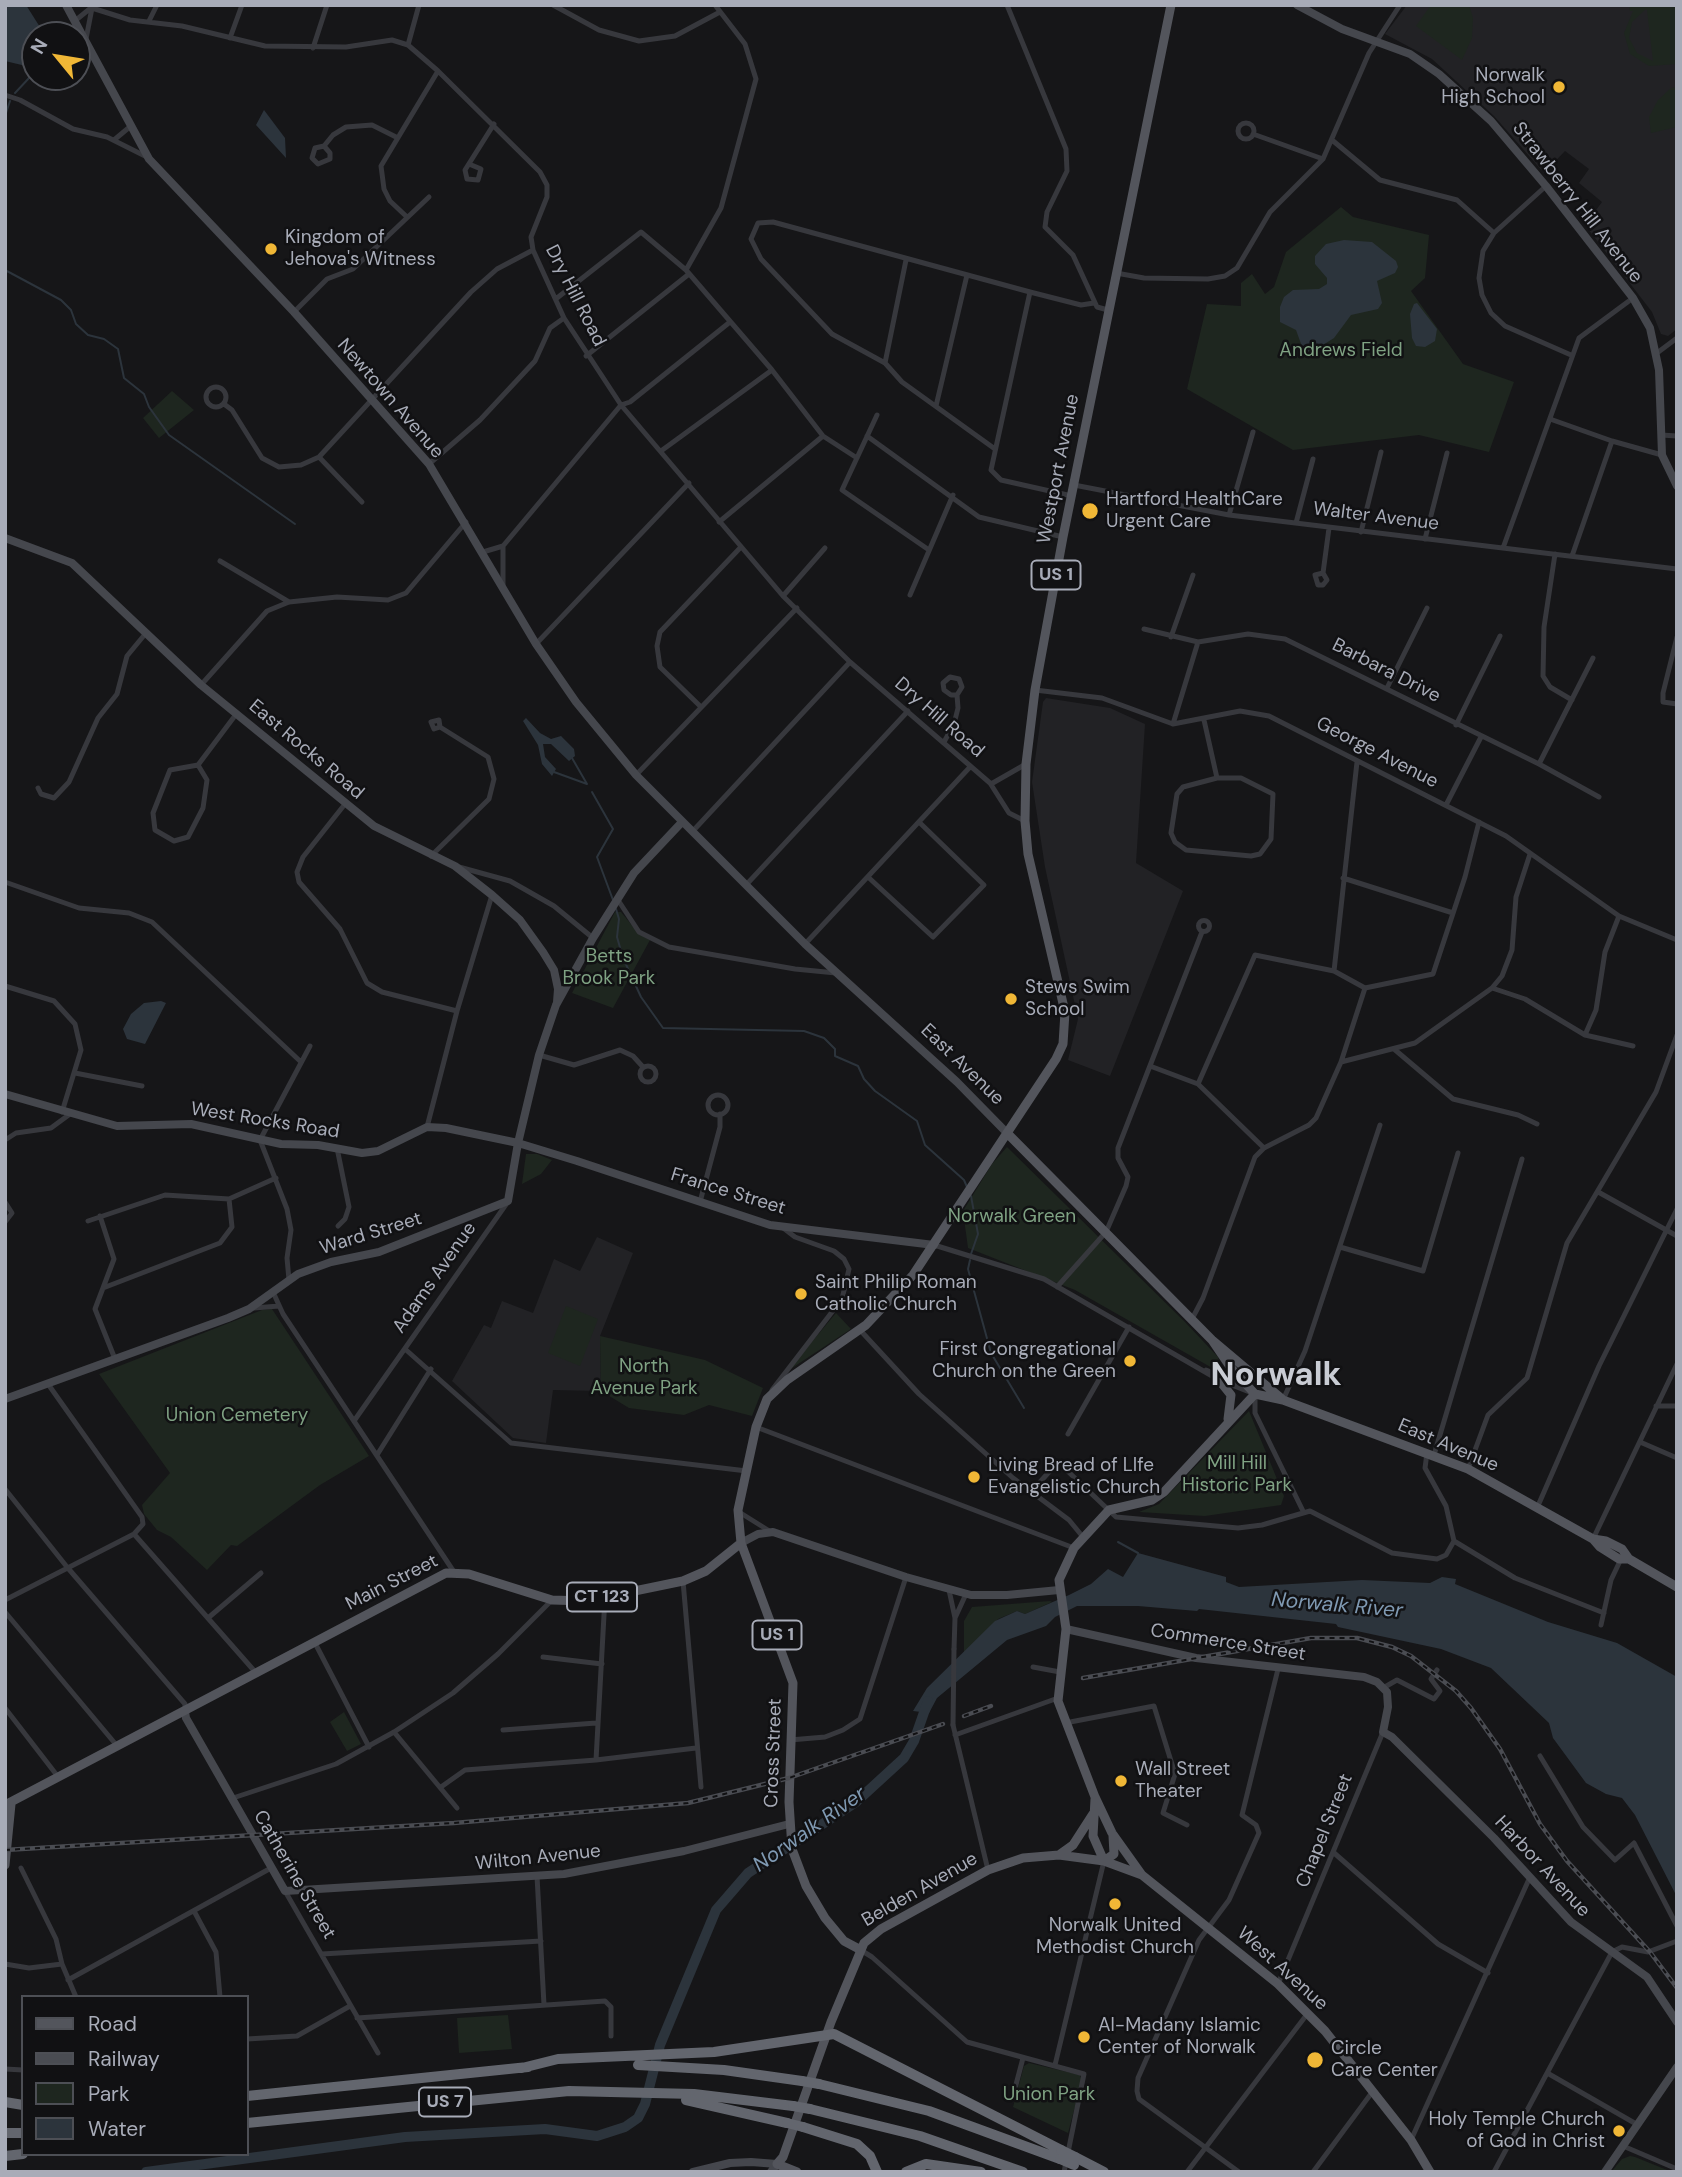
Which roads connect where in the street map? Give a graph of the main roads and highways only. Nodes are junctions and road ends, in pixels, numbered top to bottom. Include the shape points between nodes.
1 (66, 5) edge
2 (1171, 5) edge
3 (1297, 5) edge
4 (1677, 486) edge
5 (5, 538) edge
6 (682, 822) junction
7 (556, 1005) junction
8 (5, 1094) edge
9 (1007, 1133) junction
10 (518, 1143) junction
11 (508, 1201) joint
12 (934, 1245) junction
13 (1212, 1340) junction
14 (1237, 1359) junction
15 (1219, 1380) road end
16 (1255, 1394) junction
17 (5, 1399) edge
18 (1283, 1400) junction
19 (1226, 1424) junction
20 (741, 1543) junction
21 (1677, 1587) edge
22 (1059, 1592) junction
23 (1065, 1624) junction
24 (1383, 1688) joint
25 (185, 1712) junction
26 (1383, 1732) joint
27 (1095, 1797) junction
28 (8, 1805) edge
29 (1094, 1812) junction
30 (789, 1824) junction
31 (1112, 1833) junction
32 (1059, 1855) junction
33 (1104, 1861) junction
34 (5, 1865) edge
35 (1142, 1875) junction
36 (285, 1891) joint
37 (859, 1949) junction
38 (1677, 2022) edge
39 (827, 2034) junction
40 (624, 2061) junction
41 (1677, 2067) edge
42 (672, 2095) junction
43 (248, 2096) edge
44 (248, 2125) edge
45 (1061, 2155) junction
46 (926, 2164) junction
47 (1071, 2165) edge
48 (774, 2168) edge
49 (874, 2168) edge
50 (693, 2172) edge
51 (797, 2172) edge
52 (906, 2172) edge
53 (915, 2172) edge
54 (981, 2172) edge
55 (1023, 2172) edge
56 (1088, 2172) edge
57 (1104, 2172) edge
58 (1430, 2172) edge
59 (1605, 2172) edge

1 - 6 main road, Newtown Avenue via 149,159 429,464 536,645 576,702
2 - 9 main road, Westport Avenue / US 1 via 1063,537 1026,764 1028,854 1066,1021 1063,1044
3 - 4 main road, Strawberry Hill Avenue via 1342,29 1410,54 1439,74 1491,121 1546,186 1633,298 1650,328 1657,353 1662,455
5 - 7 main road, East Rocks Road via 72,563 201,685 345,804 386,834 455,866 492,895 531,932 549,961 558,989
6 - 7 main road via 642,861
6 - 9 main road, East Avenue
7 - 10 main road, Adams Avenue
8 - 10 main road, West Rocks Road via 117,1126 191,1124 260,1140 362,1153 378,1151 427,1127
9 - 12 main road, US 1
9 - 13 main road, East Avenue
10 - 11 main road, Adams Avenue
10 - 12 main road, France Street via 782,1227
11 - 17 main road, Ward Street via 402,1244 331,1262 289,1280 249,1309
12 - 20 main road, US 1 via 896,1295 860,1330 786,1380 767,1399 756,1427 738,1510
13 - 14 main road, East Avenue
13 - 16 main road, East Avenue
14 - 16 main road, East Avenue
14 - 18 main road, East Avenue
15 - 19 main road via 1231,1395
16 - 18 main road, East Avenue
16 - 19 main road
18 - 21 main road, East Avenue via 1468,1469
19 - 22 main road via 1164,1492 1152,1500 1110,1510 1083,1537 1059,1580
20 - 22 main road, Main Street via 771,1532 966,1594
20 - 25 main road, Main Street / CT 123 via 706,1571 683,1581 572,1602 454,1572 430,1580
20 - 30 main road, Cross Street / US 1 via 792,1676
22 - 23 main road
23 - 24 main road, Commerce Street via 1196,1658 1364,1677
23 - 27 main road via 1058,1698
24 - 26 main road, Chapel Street via 1388,1707
25 - 28 main road, Main Street
25 - 36 main road, Catherine Street
26 - 38 main road, Harbor Avenue via 1451,1795 1571,1922 1647,1977
27 - 29 main road
27 - 31 main road
28 - 34 main road
29 - 32 main road via 1073,1845
29 - 33 main road via 1096,1847
30 - 36 main road, Wilton Avenue via 585,1871
30 - 37 main road, Cross Street / US 1 via 798,1866 825,1919 842,1940
31 - 33 main road via 1114,1854
31 - 35 main road
32 - 33 main road, Belden Avenue
32 - 37 main road, Belden Avenue via 1023,1858 988,1870 881,1929
33 - 35 main road, West Avenue
35 - 58 main road, West Avenue via 1308,2013 1411,2140
37 - 39 main road, Belden Avenue
39 - 40 highway
39 - 45 highway via 840,2036
39 - 48 main road, Belden Avenue via 783,2157
40 - 43 highway, US 7
40 - 45 highway, US 7, bridge via 819,2084 949,2118
41 - 59 main road
42 - 44 highway, US 7 via 614,2090 507,2095
42 - 49 highway, bridge via 853,2142
42 - 55 highway, bridge via 810,2109 910,2133
45 - 47 highway, US 7, bridge
46 - 52 highway
46 - 53 highway
46 - 54 highway
47 - 56 highway, US 7
47 - 57 highway
48 - 50 main road via 739,2162
48 - 51 main road

